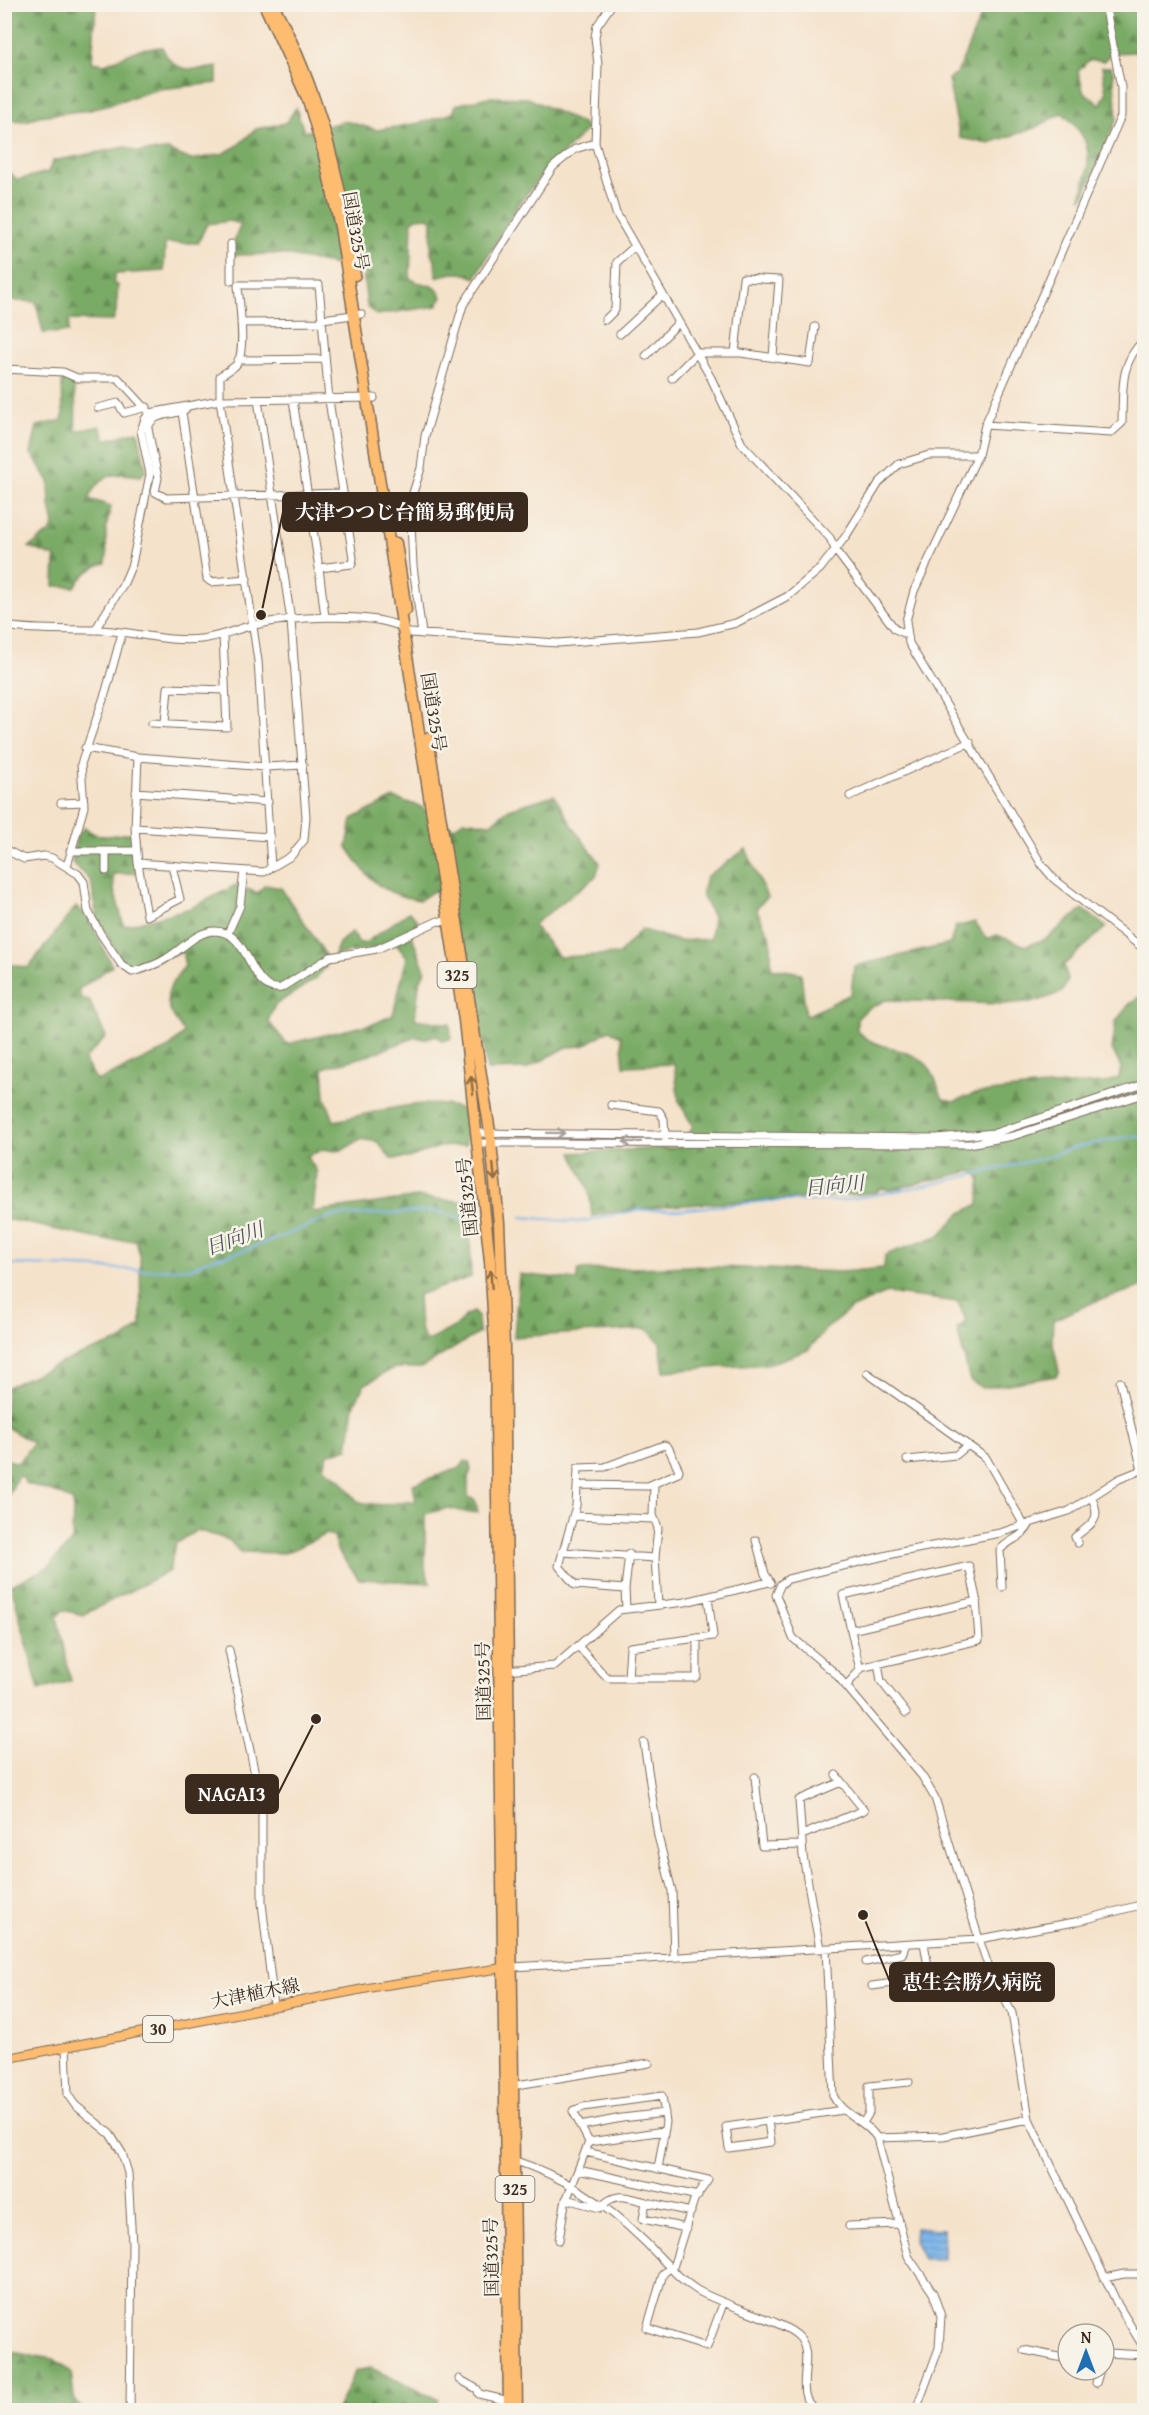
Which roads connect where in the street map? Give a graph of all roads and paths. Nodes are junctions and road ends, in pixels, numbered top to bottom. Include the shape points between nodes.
1 (264, 4) edge
2 (273, 4) edge
3 (612, 4) edge
4 (1105, 4) edge
5 (595, 143) junction
6 (231, 244) dead end
7 (635, 246) junction
8 (223, 279) dead end
9 (235, 283) junction
10 (662, 295) junction
11 (357, 314) junction
12 (322, 320) junction
13 (604, 320) dead end
14 (241, 323) junction
15 (678, 323) junction
16 (815, 327) dead end
17 (620, 334) dead end
18 (1144, 340) edge
19 (697, 353) junction
20 (735, 353) junction
21 (646, 356) dead end
22 (773, 357) junction
23 (326, 359) junction
24 (238, 360) junction
25 (4, 369) edge
26 (672, 378) dead end
27 (371, 398) junction
28 (220, 400) junction
29 (258, 400) junction
30 (293, 400) junction
31 (329, 400) junction
32 (192, 405) junction
33 (98, 408) dead end
34 (149, 410) junction
35 (182, 411) junction
36 (985, 425) junction
37 (978, 455) junction
38 (343, 493) junction
39 (308, 494) junction
40 (272, 495) junction
41 (235, 496) junction
42 (197, 497) junction
43 (836, 551) junction
44 (319, 568) junction
45 (247, 579) junction
46 (325, 617) junction
47 (291, 621) junction
48 (254, 625) junction
49 (4, 626) edge
50 (95, 630) junction
51 (404, 630) junction
52 (122, 633) junction
53 (422, 634) junction
54 (906, 634) junction
55 (223, 635) junction
56 (225, 690) junction
57 (152, 723) dead end
58 (165, 723) junction
59 (970, 741) junction
60 (85, 747) junction
61 (138, 757) junction
62 (303, 765) junction
63 (266, 767) junction
64 (136, 792) junction
65 (850, 796) dead end
66 (84, 802) junction
67 (268, 802) junction
68 (61, 803) dead end
69 (135, 828) junction
70 (270, 837) junction
71 (4, 849) edge
72 (70, 851) junction
73 (106, 851) junction
74 (137, 851) junction
75 (138, 863) junction
76 (67, 866) junction
77 (172, 866) junction
78 (272, 867) junction
79 (106, 871) dead end
80 (244, 872) junction
81 (449, 922) junction
82 (228, 933) junction
83 (1144, 949) edge
84 (1144, 1084) edge
85 (1144, 1094) edge
86 (611, 1105) dead end
87 (490, 1137) junction
88 (477, 1138) junction
89 (665, 1138) junction
90 (867, 1373) dead end
91 (1120, 1382) dead end
92 (968, 1445) junction
93 (907, 1460) dead end
94 (1143, 1469) edge
95 (577, 1485) junction
96 (654, 1485) junction
97 (1092, 1498) junction
98 (573, 1516) junction
99 (654, 1520) junction
100 (1027, 1524) junction
101 (756, 1540) dead end
102 (1078, 1543) dead end
103 (562, 1552) junction
104 (628, 1554) junction
105 (655, 1558) junction
106 (769, 1582) junction
107 (1002, 1587) dead end
108 (625, 1588) junction
109 (778, 1588) junction
110 (708, 1597) junction
111 (977, 1601) junction
112 (658, 1605) junction
113 (626, 1608) junction
114 (851, 1630) junction
115 (697, 1638) junction
116 (578, 1646) junction
117 (229, 1650) dead end
118 (878, 1664) junction
119 (860, 1668) junction
120 (504, 1670) junction
121 (628, 1678) junction
122 (846, 1686) junction
123 (906, 1713) dead end
124 (644, 1743) dead end
125 (755, 1777) dead end
126 (802, 1835) junction
127 (802, 1845) junction
128 (1144, 1904) edge
129 (979, 1939) junction
130 (924, 1943) junction
131 (906, 1944) junction
132 (823, 1949) junction
133 (674, 1957) junction
134 (866, 1962) dead end
135 (509, 1967) junction
136 (872, 1986) dead end
137 (274, 2006) junction
138 (66, 2047) junction
139 (4, 2059) edge
140 (649, 2063) dead end
141 (909, 2082) dead end
142 (510, 2086) junction
143 (843, 2110) junction
144 (665, 2113) junction
145 (1029, 2118) junction
146 (768, 2121) junction
147 (863, 2123) junction
148 (580, 2126) junction
149 (664, 2131) junction
150 (877, 2138) junction
151 (589, 2142) junction
152 (586, 2152) junction
153 (510, 2159) junction
154 (658, 2169) junction
155 (578, 2170) junction
156 (571, 2186) junction
157 (698, 2196) junction
158 (566, 2199) junction
159 (646, 2202) junction
160 (603, 2204) junction
161 (691, 2212) junction
162 (899, 2224) junction
163 (849, 2226) dead end
164 (686, 2228) junction
165 (559, 2240) dead end
166 (670, 2267) junction
167 (1144, 2274) edge
168 (1104, 2278) junction
169 (723, 2304) junction
170 (1144, 2348) edge
171 (1024, 2349) dead end
172 (1116, 2353) edge
173 (1144, 2355) edge
174 (1056, 2357) edge
175 (459, 2379) dead end
176 (509, 2406) edge
177 (130, 2410) edge
178 (517, 2410) edge
179 (816, 2410) edge
180 (916, 2410) edge

1 - 11 highway, 国道325号 / 325 via 293,63 318,130
2 - 11 highway, 国道325号 / 325 via 321,113 346,221
3 - 5 street via 597,26 595,37
4 - 36 street via 1121,87 1121,116
5 - 7 street via 616,213
5 - 53 street via 575,149 553,167 463,305 410,502
6 - 9 street
7 - 10 street
7 - 13 street via 617,262 615,310
8 - 9 street
9 - 12 street via 315,283
9 - 14 street
10 - 15 street
10 - 17 street
11 - 12 street
11 - 27 highway, 国道325号 / 325
12 - 14 street
12 - 23 street
14 - 24 street
15 - 19 street
15 - 21 street
16 - 22 street via 810,363
18 - 36 street via 1129,357 1124,371 1122,423 1111,433
19 - 20 street
19 - 26 street
19 - 43 street via 742,444 830,538
20 - 22 street
20 - 22 street via 743,278 779,280
23 - 24 street
23 - 31 street
24 - 28 street via 220,376
25 - 34 street via 63,372 77,378 118,378
27 - 31 street
27 - 51 highway, 国道325号 / 325
28 - 29 street
28 - 32 street
28 - 41 street
29 - 30 street
29 - 40 street
30 - 31 street
30 - 39 street
31 - 38 street
32 - 34 street
32 - 35 street
33 - 34 street via 118,403 124,413
34 - 50 street via 141,431 150,474 132,564
35 - 42 street
35 - 42 street via 149,422 158,478 155,492 166,498
36 - 37 street
37 - 43 street via 929,454 899,464 879,483
37 - 54 street via 914,591
38 - 39 street
38 - 44 street via 352,564
39 - 40 street
39 - 44 street
40 - 41 street
40 - 47 street
41 - 42 street
41 - 45 street
42 - 45 street via 207,579
43 - 53 street via 788,596 716,629 558,643
43 - 54 street via 895,629
44 - 46 street
45 - 48 street
46 - 47 street
46 - 51 street via 376,619
47 - 48 street
47 - 62 street
48 - 55 street
48 - 63 street
49 - 50 street via 50,632
50 - 52 street
51 - 53 street
51 - 81 highway, 国道325号 / 325
51 - 87 highway, 国道325号 / 325
52 - 55 street via 169,640
52 - 60 street
54 - 59 street via 915,655
55 - 56 street
56 - 58 street via 168,688
56 - 58 street via 227,727
57 - 58 street
59 - 65 street
59 - 83 street via 1042,865 1054,879
60 - 61 street
60 - 66 street via 81,764
61 - 63 street
61 - 64 street
62 - 63 street
62 - 78 street via 304,840 291,856
63 - 67 street
64 - 67 street
64 - 69 street
66 - 68 street
66 - 72 street
67 - 70 street
69 - 70 street
69 - 74 street
70 - 78 street
71 - 76 street via 24,859 44,856
72 - 73 street
72 - 76 street
73 - 74 street
73 - 79 street
74 - 75 street
75 - 77 street
75 - 77 street via 147,916 180,899
76 - 82 street via 84,882 88,911 127,970 141,970 165,960 205,932
77 - 80 street
78 - 80 street via 264,872
80 - 82 street via 240,906
81 - 82 street via 438,921 377,949 330,957 275,989 262,982 238,941
88 -> 81 highway, 国道325号 / 325
84 - 89 street via 981,1136
85 - 89 street via 1013,1136 976,1143
86 - 89 street via 659,1111 664,1119
87 - 88 street
87 - 89 street
87 -> 120 highway, 国道325号 / 325 via 499,1223 504,1345
120 -> 88 highway, 国道325号 / 325 via 494,1331
90 - 92 street
91 - 94 street
92 - 93 street via 956,1455
92 - 100 street via 986,1458
94 - 97 street via 1119,1479
95 - 96 street
95 - 96 street via 579,1466 605,1467 666,1445 679,1472
95 - 98 street
96 - 99 street
97 - 100 street
97 - 102 street via 1097,1515 1075,1537
98 - 99 street
98 - 103 street
99 - 105 street via 658,1528
100 - 107 street via 1021,1536 1000,1550
100 - 109 street via 811,1573 788,1579
101 - 106 street
103 - 104 street
103 - 108 street via 559,1566 575,1586
104 - 105 street
104 - 108 street
105 - 112 street
106 - 109 street
106 - 110 street
108 - 113 street
109 - 122 street via 776,1595 793,1638
110 - 112 street
110 - 115 street via 713,1634
111 - 114 street
111 - 114 street via 969,1566 843,1594
111 - 118 street via 980,1640
112 - 113 street
113 - 116 street via 613,1614
114 - 119 street
115 - 121 street via 630,1647
115 - 121 street via 696,1677
116 - 120 street via 555,1666
116 - 121 street via 606,1677
117 - 137 street via 262,1808 262,1903
118 - 119 street
118 - 123 street via 881,1682
119 - 122 street
120 - 135 highway, 国道325号 / 325
122 - 129 street via 930,1788
124 - 133 street via 658,1836 672,1891
125 - 127 street via 762,1846
126 - 126 street via 799,1800 839,1779 864,1810
126 - 127 street
127 - 132 street
128 - 129 street via 1075,1922
129 - 130 street
129 - 145 street via 1012,2013
130 - 131 street
130 - 136 street via 930,1978
131 - 132 street
131 - 134 street via 902,1954
132 - 133 street
132 - 143 street via 832,2084 836,2103
133 - 135 street
135 - 137 main road, 大津植木線 / 30
135 - 142 highway, 国道325号 / 325
137 - 138 main road, 大津植木線 / 30
138 - 139 main road, 大津植木線 / 30
138 - 177 street via 67,2084 72,2101 110,2134 128,2173 132,2244
140 - 142 street
141 - 147 street via 869,2085 869,2113
142 - 153 highway, 国道325号 / 325
143 - 146 street
143 - 147 street
144 - 148 street
144 - 148 street via 662,2096 605,2103 573,2111
144 - 149 street
145 - 150 street via 943,2136
145 - 168 street
146 - 146 street via 726,2127 729,2148 771,2142
147 - 150 street
148 - 151 street
149 - 151 street
149 - 154 street
150 - 162 street
151 - 152 street
152 - 154 street
152 - 155 street
153 - 156 street
153 - 176 highway, 国道325号 / 325
153 - 178 highway, 国道325号 / 325
154 - 157 street via 708,2180
155 - 156 street
155 - 157 street
156 - 158 street
156 - 160 street
157 - 161 street
158 - 160 street via 600,2208
158 - 165 street
159 - 160 street via 618,2195
159 - 161 street
159 - 164 street via 643,2219
160 - 166 street
161 - 164 street
162 - 163 street
162 - 180 street via 908,2256 933,2293 941,2316 939,2348
164 - 166 street
166 - 169 street via 682,2280
166 - 169 street via 663,2274 647,2328 707,2348
167 - 168 street
168 - 170 street
169 - 179 street via 795,2333 804,2347 806,2398
171 - 174 street
172 - 173 street
175 - 176 street via 479,2394

